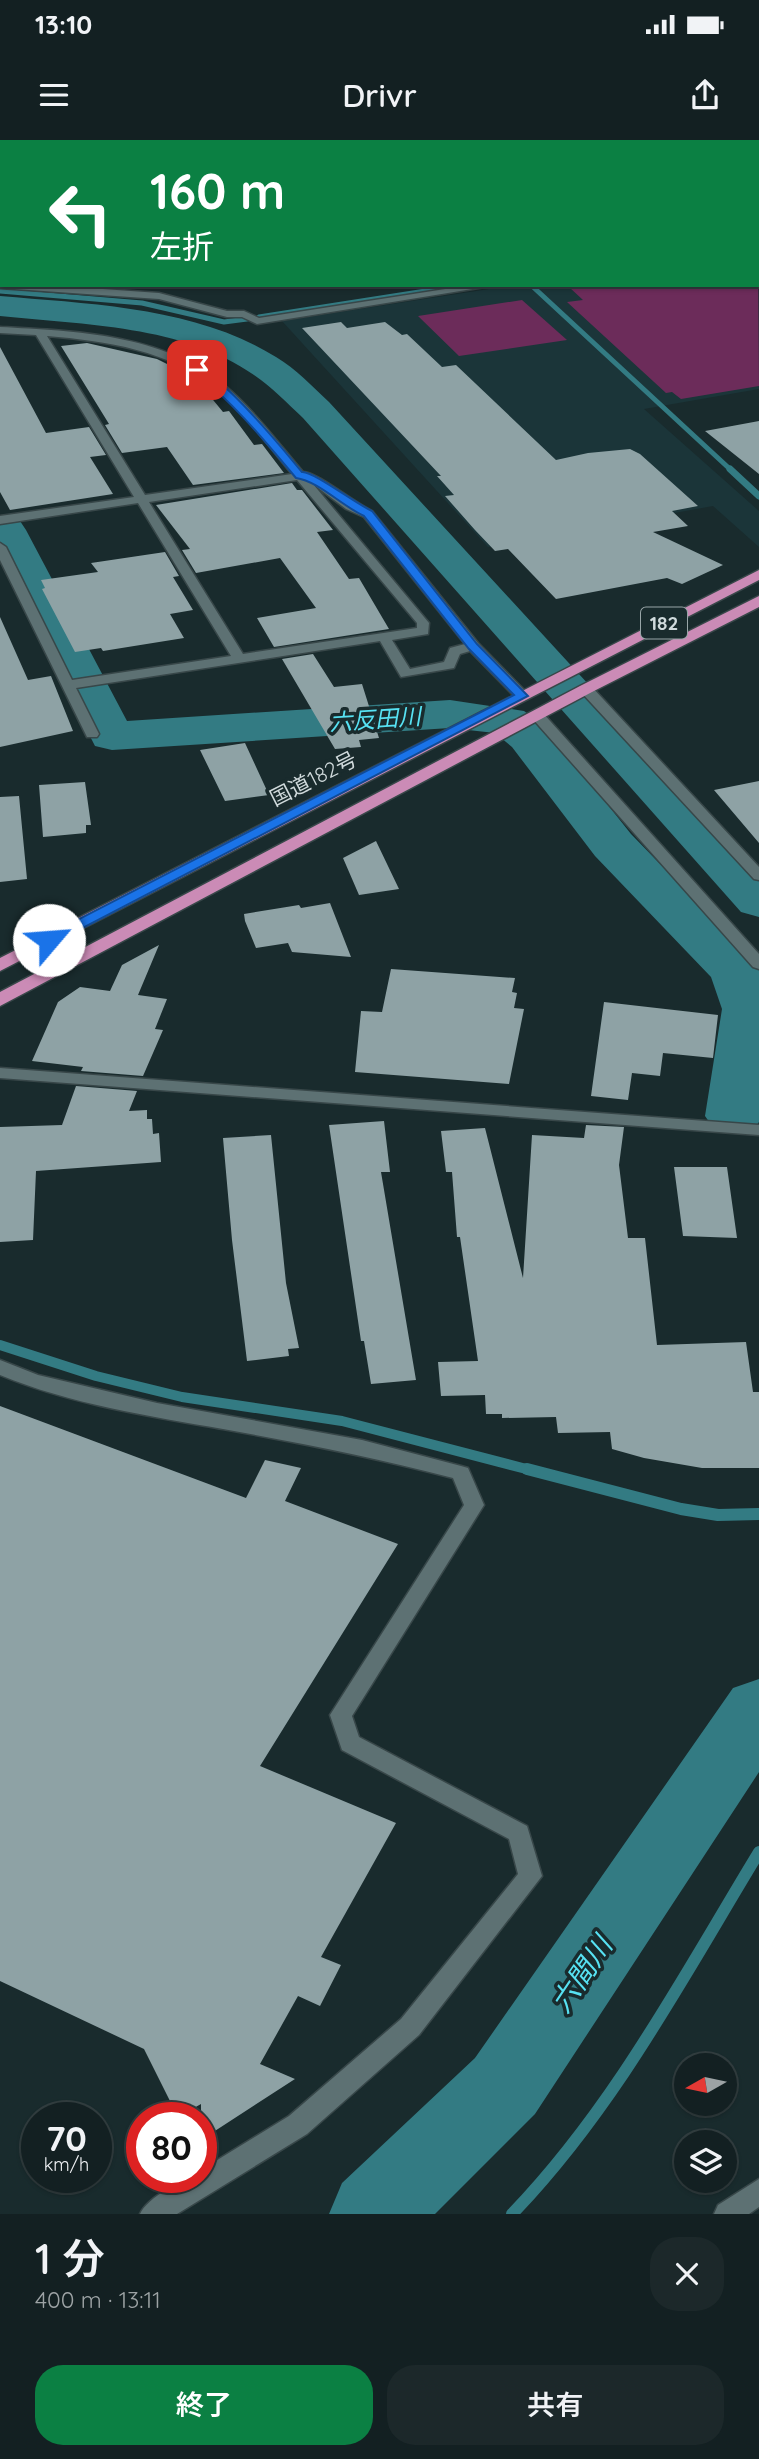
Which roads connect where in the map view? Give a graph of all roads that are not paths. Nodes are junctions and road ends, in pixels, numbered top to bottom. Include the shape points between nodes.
1 (39, 287) edge
2 (152, 287) edge
3 (479, 287) edge
4 (159, 296) junction
5 (0, 330) edge
6 (39, 332) junction
7 (300, 476) junction
8 (141, 499) junction
9 (0, 520) edge
10 (0, 547) edge
11 (759, 574) edge
12 (759, 601) edge
13 (384, 637) junction
14 (473, 646) junction
15 (239, 659) junction
16 (79, 683) junction
17 (583, 690) junction
18 (522, 696) junction
19 (537, 715) junction
20 (92, 734) dead end
21 (759, 876) edge
22 (759, 964) edge
23 (0, 965) edge
24 (0, 999) edge
25 (0, 1073) edge
26 (759, 1130) edge
27 (0, 1367) edge
28 (759, 2192) edge
29 (153, 2214) edge
30 (727, 2214) edge

1 - 4 street
2 - 4 street
3 - 4 street via 257,321 244,314 227,314
5 - 6 street
6 - 7 street via 129,345 197,370 261,430
6 - 8 street
7 - 8 street
7 - 13 street via 423,623 423,631
7 - 14 street via 307,475 368,514
8 - 9 street
8 - 15 street
10 - 16 street
11 - 18 highway, 国道182号 / 182
12 - 17 highway, 182
13 - 14 street via 406,674 449,665 455,651
13 - 15 street
14 - 18 street
15 - 16 street
16 - 20 street
17 - 19 highway, 182
17 - 21 street
18 - 23 highway, 国道182号 / 182
19 - 22 street
19 - 24 highway, 182
25 - 26 street
27 - 29 street via 34,1381 157,1410 362,1447 461,1473 474,1505 341,1715 350,1742 519,1833 530,1876 410,2027 298,2125
28 - 30 street

